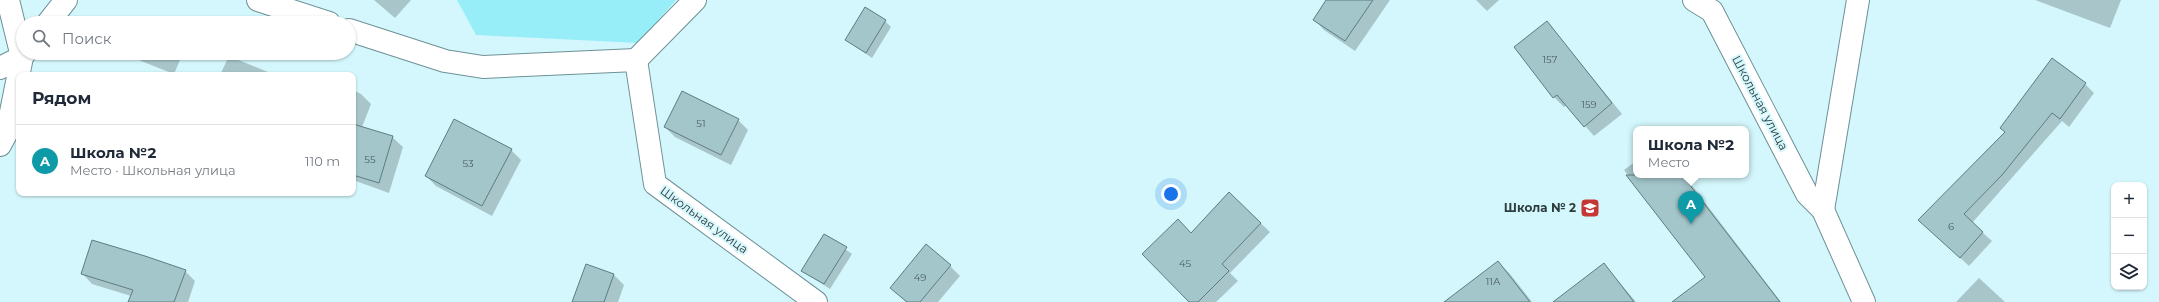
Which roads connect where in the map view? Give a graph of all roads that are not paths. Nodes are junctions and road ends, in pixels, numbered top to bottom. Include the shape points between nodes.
1 (8, 0) edge
2 (66, 0) edge
3 (258, 0) edge
4 (695, 0) edge
5 (1694, 0) edge
6 (1858, 0) edge
7 (53, 16) edge
8 (307, 16) edge
9 (16, 28) edge
10 (356, 32) edge
11 (16, 59) edge
12 (23, 60) edge
13 (636, 60) junction
14 (0, 68) edge
15 (20, 72) edge
16 (16, 91) edge
17 (0, 145) edge
18 (1823, 210) junction
19 (816, 302) edge
20 (1864, 302) edge

1 - 9 street
2 - 7 street
3 - 8 street
4 - 13 street
5 - 18 street, Школьная улица via 1712,11 1807,194
6 - 18 street
10 - 13 street via 445,61 483,67
11 - 14 street
12 - 15 street
13 - 19 street, Школьная улица via 655,184
16 - 17 street via 7,132
18 - 20 street, Школьная улица

